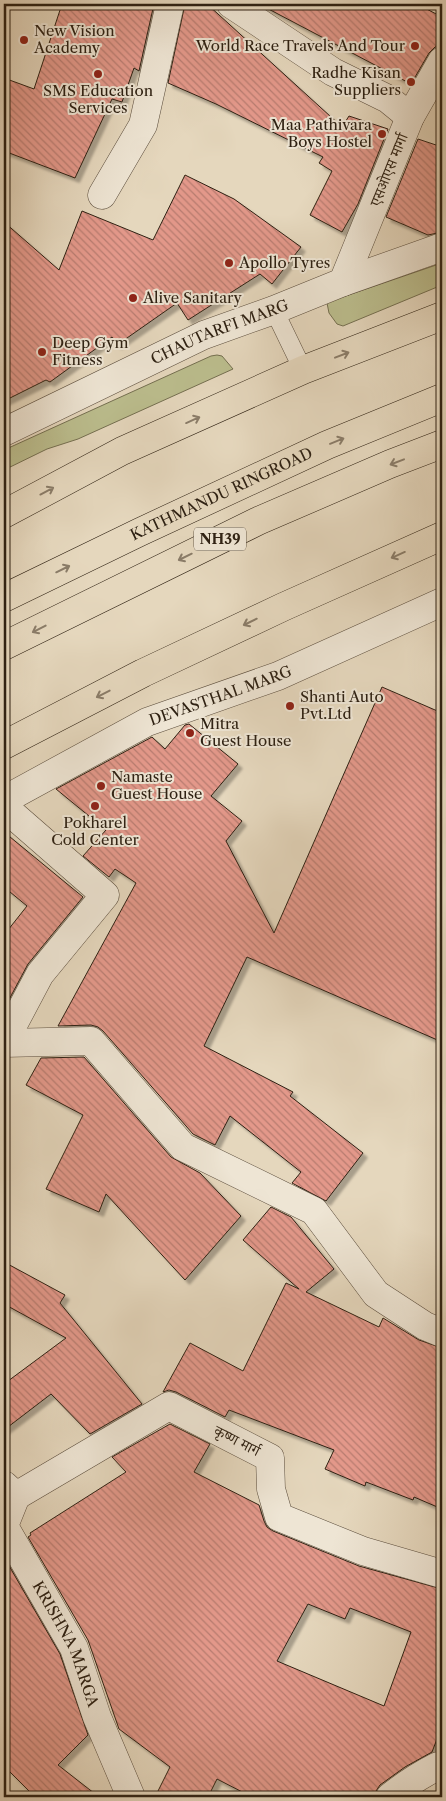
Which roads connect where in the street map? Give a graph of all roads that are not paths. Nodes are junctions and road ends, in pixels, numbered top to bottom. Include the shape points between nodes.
1 (170, 4) edge
2 (231, 4) edge
3 (442, 61) edge
4 (410, 117) junction
5 (102, 196) dead end
6 (442, 247) edge
7 (343, 282) junction
8 (274, 310) junction
9 (442, 316) edge
10 (304, 370) junction
11 (442, 398) edge
12 (4, 432) edge
13 (442, 444) edge
14 (4, 514) edge
15 (442, 536) edge
16 (4, 598) edge
17 (442, 602) edge
18 (4, 646) edge
19 (4, 744) edge
20 (4, 800) edge
21 (4, 807) edge
22 (4, 1042) edge
23 (442, 1333) edge
24 (10, 1491) edge
25 (442, 1574) edge
26 (441, 1763) edge
27 (132, 1797) edge
28 (390, 1797) edge

1 - 5 street via 143,125
2 - 4 street via 333,72 388,100
3 - 4 street, एसओएस मार्गा
4 - 7 street, एसओएस मार्गा
6 - 7 street, CHAUTARFI MARG
7 - 8 street, CHAUTARFI MARG
8 - 10 lane
8 - 12 street, CHAUTARFI MARG via 204,335
10 -> 9 main road
14 -> 10 main road via 122,451
16 -> 11 main road, KATHMANDU RINGROAD / NH39 via 327,445
13 -> 18 main road, NH39 via 258,521
15 -> 19 main road via 265,615
17 - 20 street, DEVASTHAL MARG via 278,676 147,722
21 - 22 street via 105,895 40,974
22 - 23 street via 91,1041 183,1147 314,1210 376,1294 425,1326
24 - 25 street, कृष्ण मार्ग via 169,1406 270,1458 271,1489 279,1517 363,1552
24 - 27 street, KRISHNA MARGA via 4,1526 74,1648 97,1717
26 - 28 street

